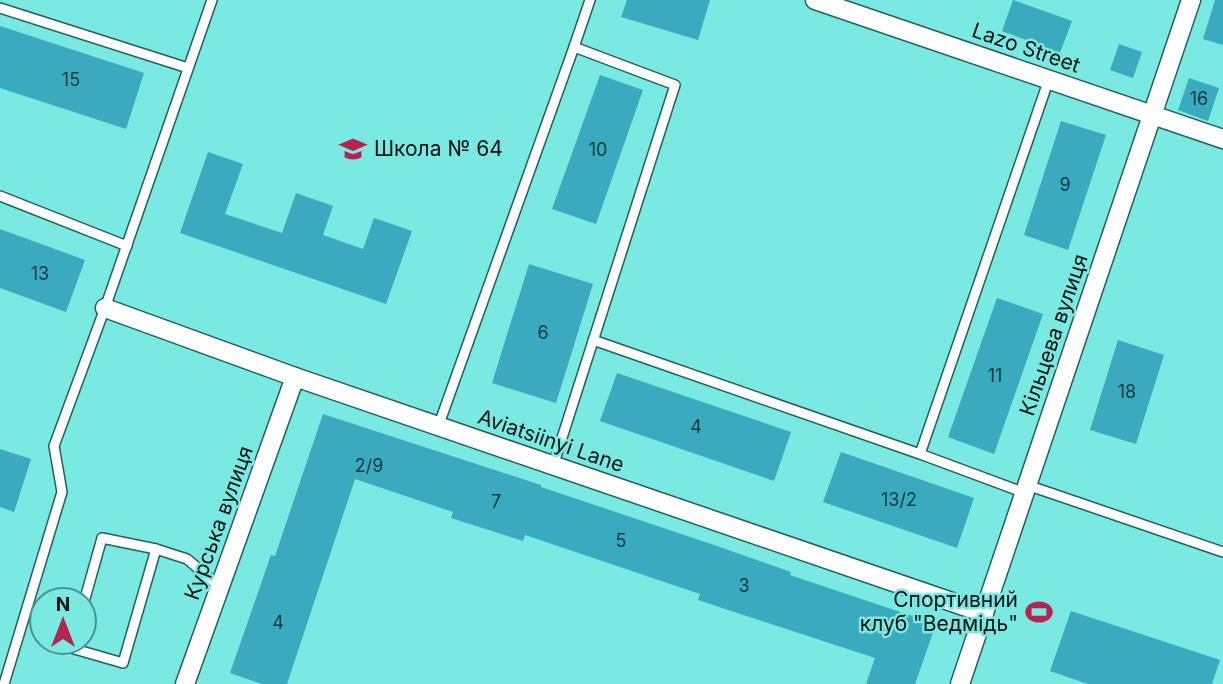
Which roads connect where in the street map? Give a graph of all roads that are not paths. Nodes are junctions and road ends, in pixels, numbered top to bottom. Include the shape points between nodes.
1 (212, 0) edge
2 (590, 0) edge
3 (815, 0) edge
4 (1191, 0) edge
5 (0, 8) edge
6 (575, 47) junction
7 (188, 68) junction
8 (1049, 79) junction
9 (1154, 115) junction
10 (1223, 139) edge
11 (0, 196) edge
12 (127, 246) junction
13 (105, 307) junction
14 (593, 340) junction
15 (295, 377) junction
16 (438, 426) junction
17 (920, 454) junction
18 (553, 466) junction
19 (1026, 489) junction
20 (156, 549) junction
21 (1223, 552) edge
22 (88, 586) edge
23 (220, 587) junction
24 (984, 613) junction
25 (98, 656) edge
26 (3, 682) edge
27 (186, 684) edge
28 (960, 684) edge

1 - 7 lane
2 - 6 lane
3 - 8 street, Lazo Street
4 - 9 street, Кільцева вулиця
5 - 7 lane
6 - 14 lane via 675,85
6 - 16 lane
7 - 12 lane
8 - 9 street, Lazo Street
8 - 17 lane
9 - 10 street, Lazo Street
9 - 19 street, Кільцева вулиця
11 - 12 lane
12 - 13 lane
13 - 15 street, Aviatsiinyi Lane
13 - 26 lane via 54,446 62,492
14 - 17 lane
14 - 18 lane
15 - 16 street, Aviatsiinyi Lane
15 - 23 street, Курська вулиця
16 - 18 street, Aviatsiinyi Lane
17 - 19 lane
18 - 24 street, Aviatsiinyi Lane
19 - 21 lane
19 - 24 street, Кільцева вулиця
20 - 22 lane via 102,538
20 - 23 lane via 187,559
20 - 25 lane via 123,663
23 - 27 street, Курська вулиця
24 - 28 street, Кільцева вулиця

